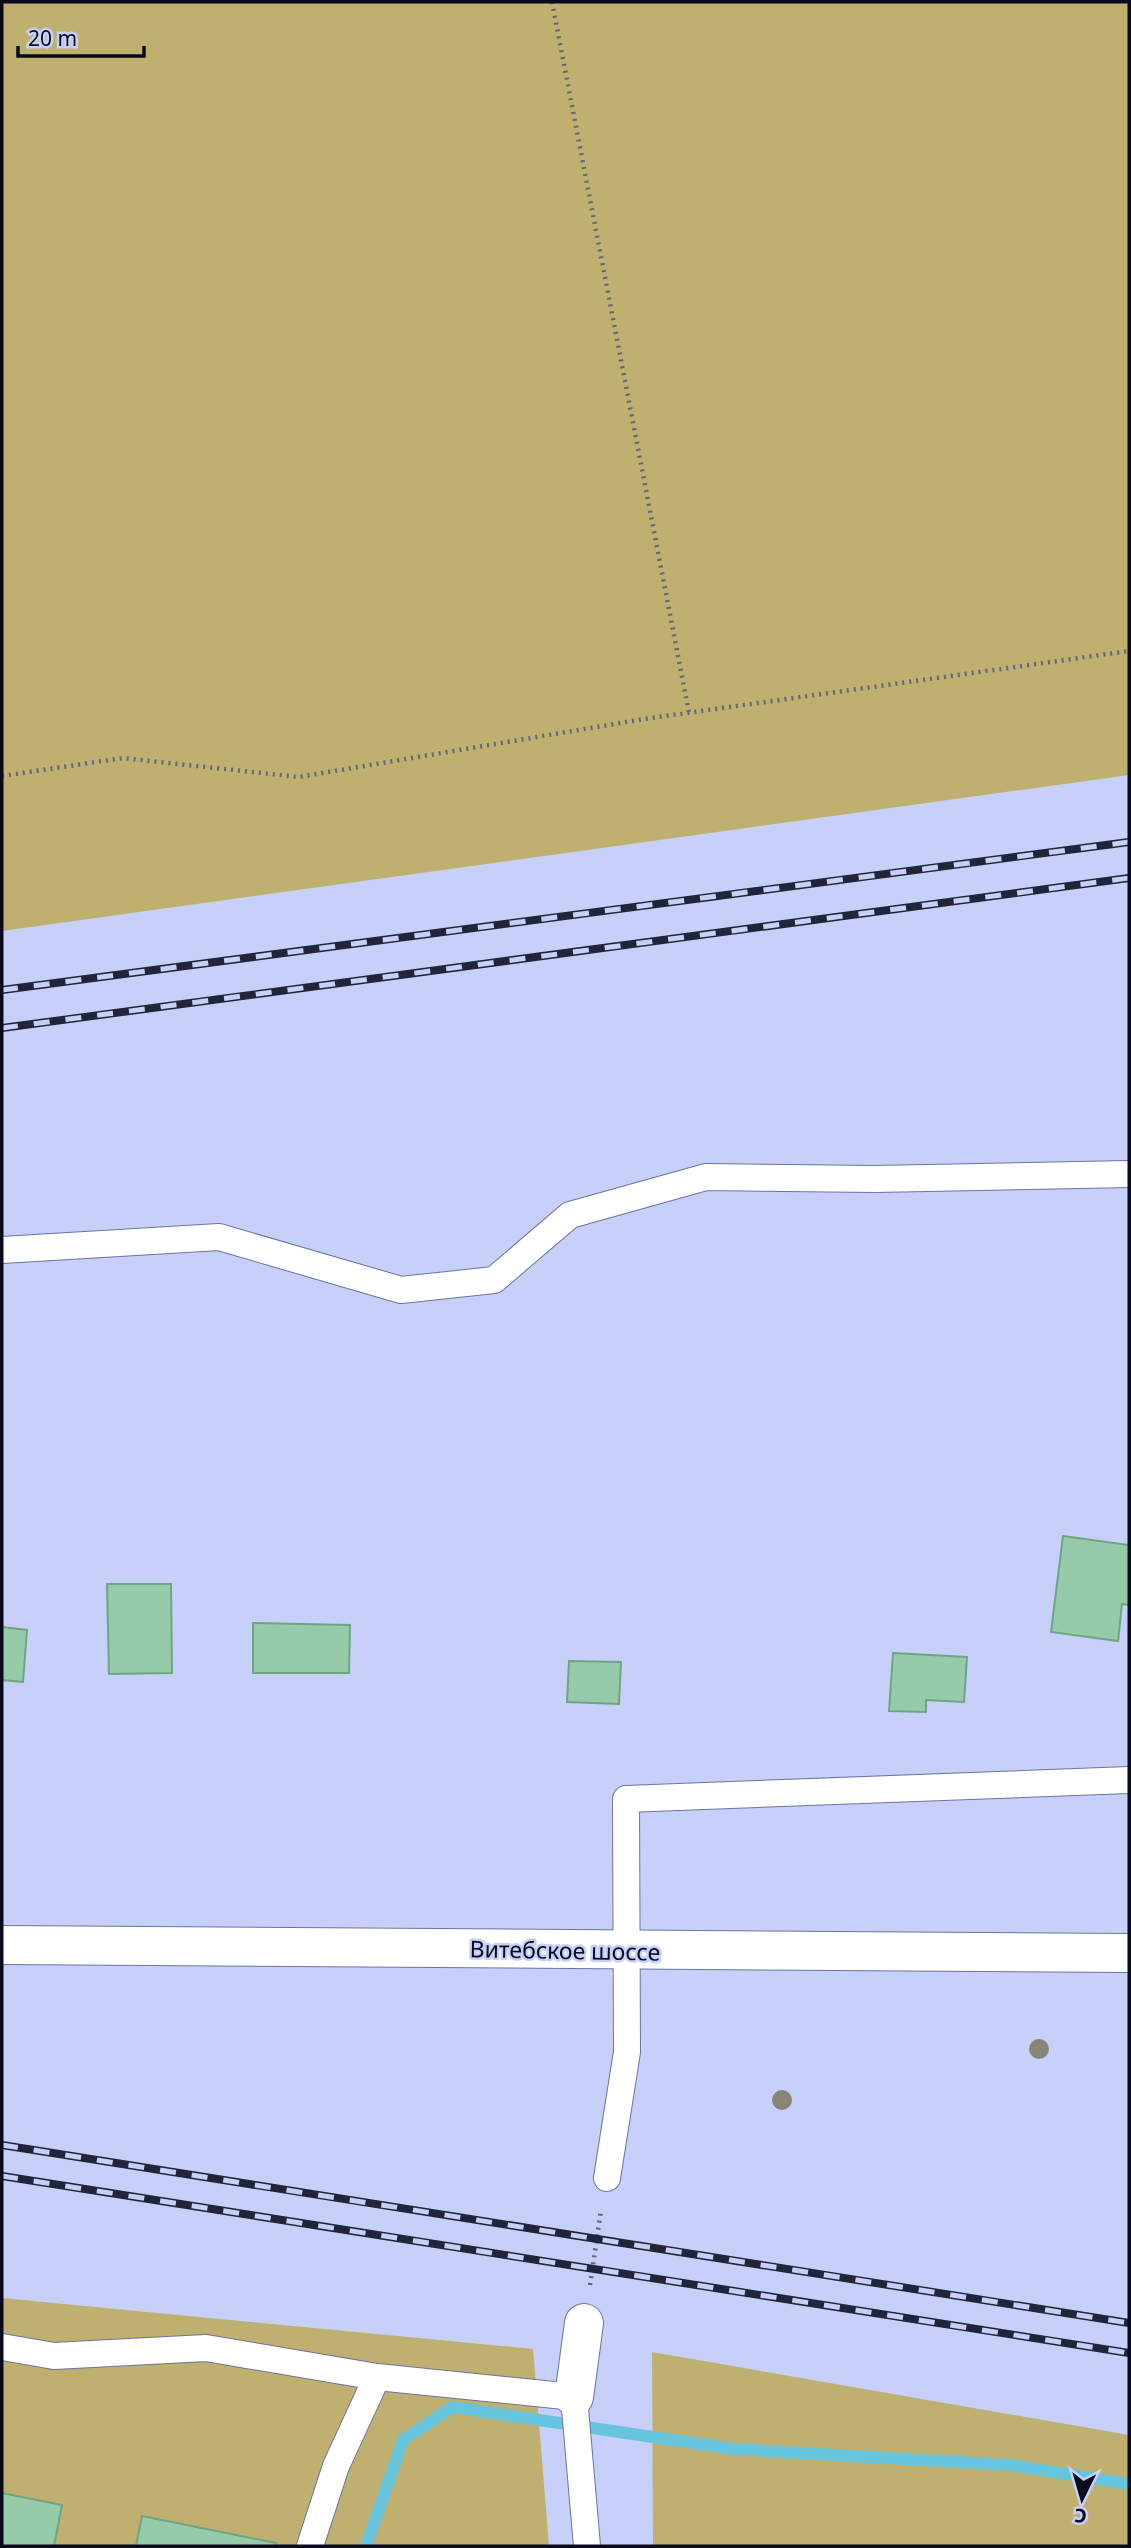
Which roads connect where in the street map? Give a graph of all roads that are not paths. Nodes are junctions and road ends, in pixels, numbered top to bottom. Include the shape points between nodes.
1 (1129, 1174) edge
2 (2, 1250) edge
3 (1129, 1780) edge
4 (2, 1945) edge
5 (626, 1951) junction
6 (1129, 1953) edge
7 (607, 2178) road end
8 (584, 2323) road end
9 (2, 2347) edge
10 (377, 2377) junction
11 (574, 2397) junction
12 (310, 2546) edge
13 (587, 2546) edge

1 - 2 lane via 706,1177 569,1215 494,1280 401,1290 219,1237
3 - 5 lane via 626,1799
4 - 5 main road, Витебское шоссе
5 - 6 main road, Витебское шоссе
5 - 7 lane via 627,2052
8 - 11 main road
9 - 10 lane via 54,2356 206,2348
10 - 11 lane
10 - 12 lane via 336,2466
11 - 13 lane

